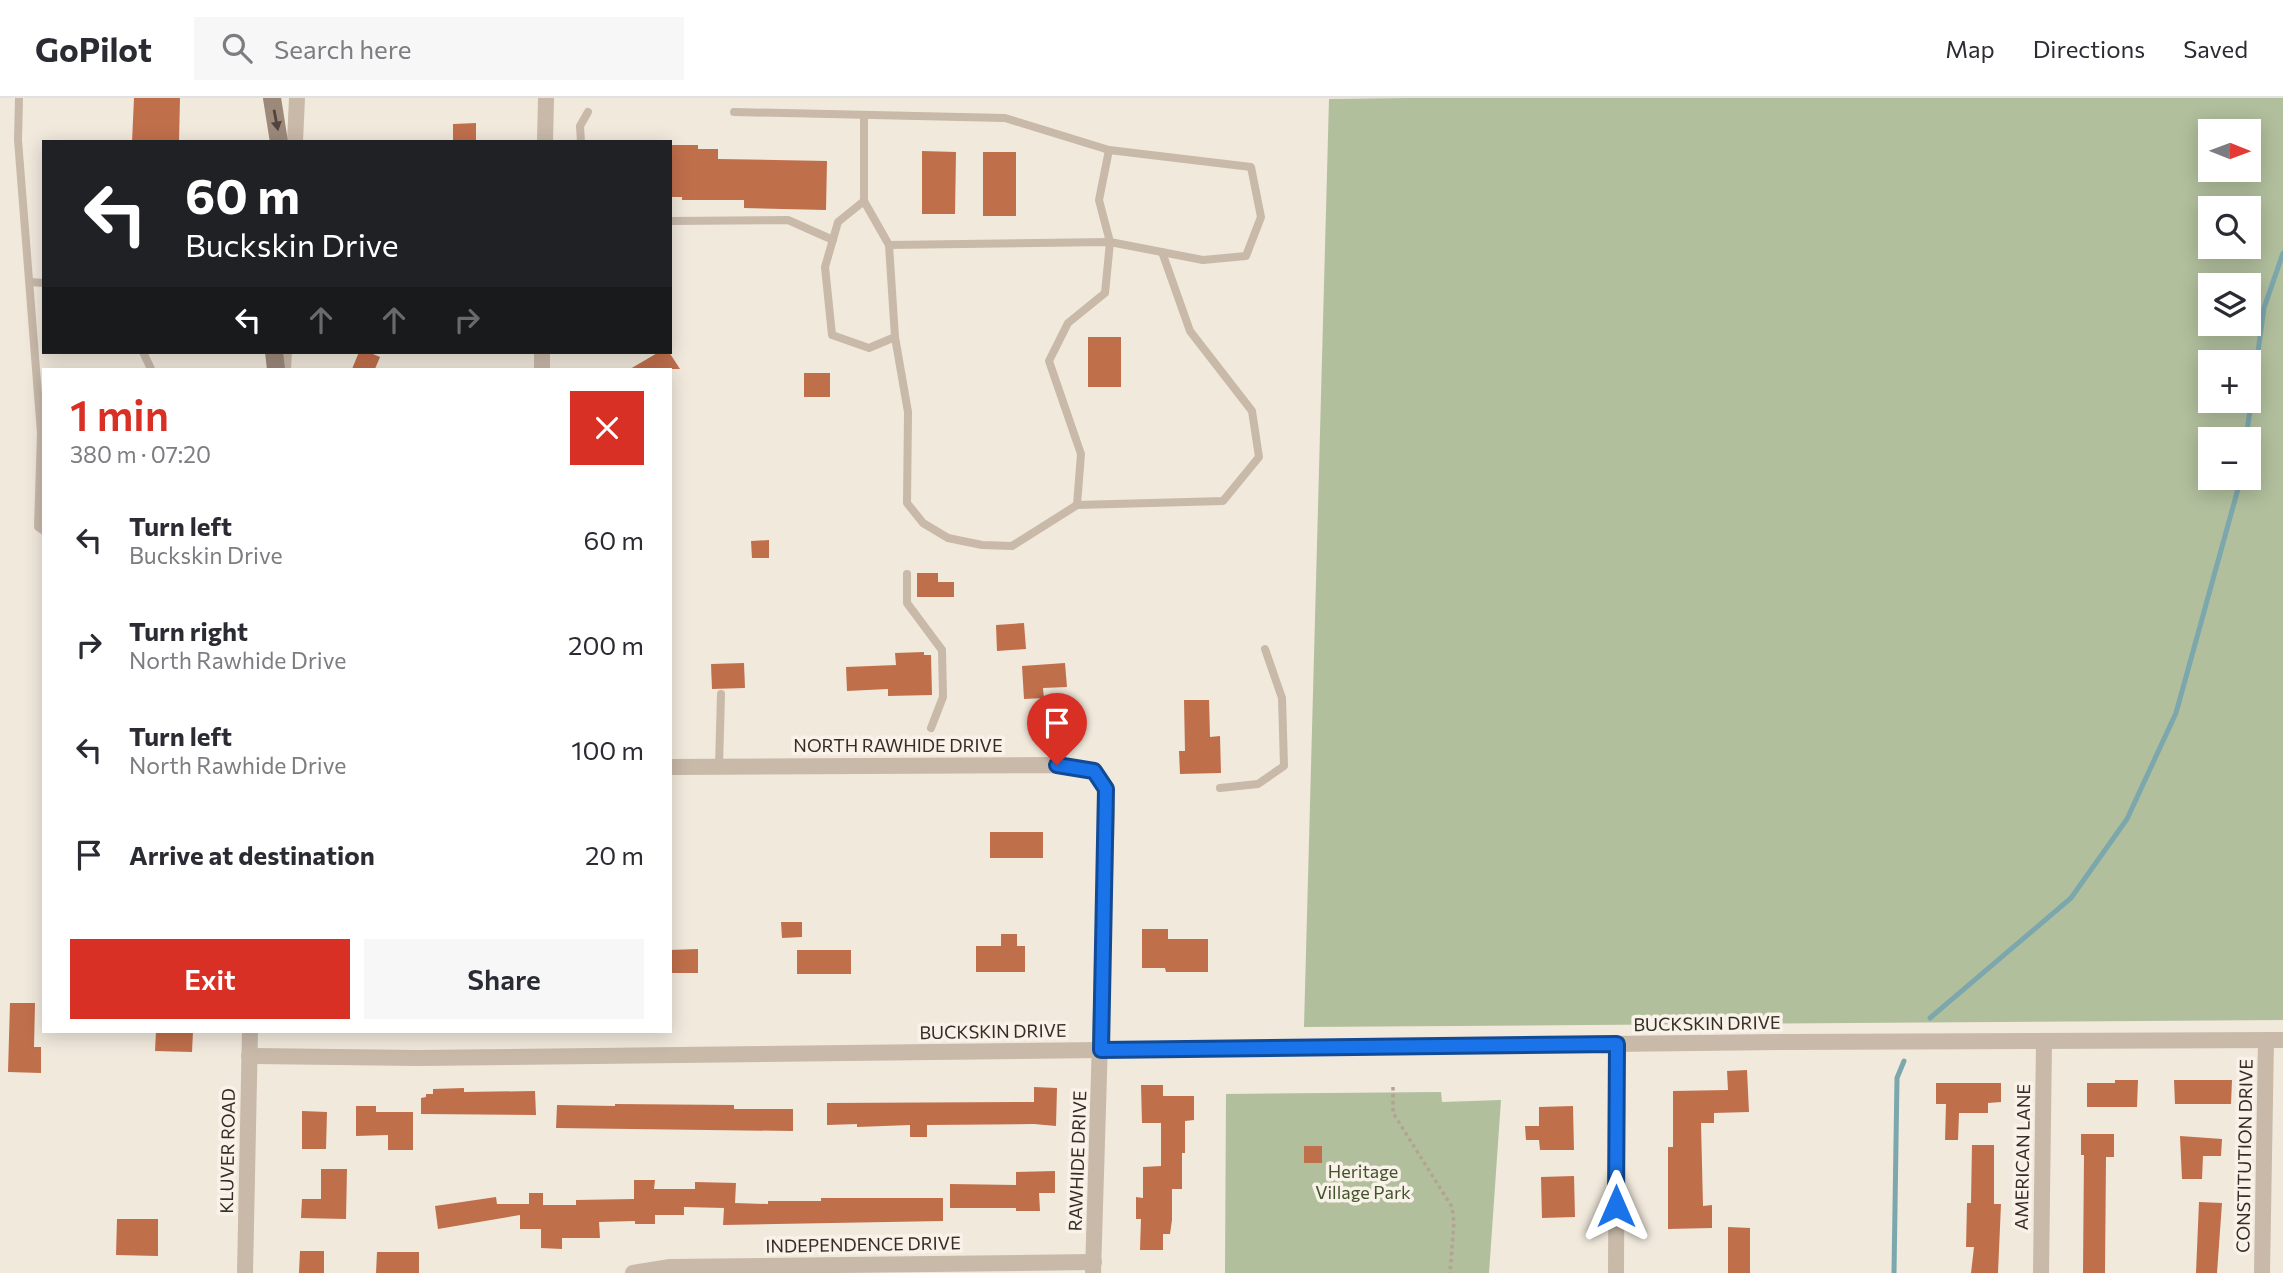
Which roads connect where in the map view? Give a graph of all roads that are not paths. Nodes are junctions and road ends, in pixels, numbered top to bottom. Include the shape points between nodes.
1 (19, 98) edge
2 (272, 98) edge
3 (297, 98) edge
4 (546, 98) edge
5 (588, 112) dead end
6 (734, 112) dead end
7 (864, 115) junction
8 (279, 140) edge
9 (295, 140) edge
10 (545, 140) edge
11 (581, 140) edge
12 (1109, 150) junction
13 (864, 201) junction
14 (672, 221) edge
15 (832, 240) junction
16 (1110, 242) junction
17 (889, 245) junction
18 (1162, 252) junction
19 (30, 282) junction
20 (42, 283) edge
21 (895, 337) junction
22 (1077, 505) junction
23 (42, 530) edge
24 (906, 574) dead end
25 (1265, 649) dead end
26 (721, 694) dead end
27 (931, 728) dead end
28 (719, 766) junction
29 (672, 767) edge
30 (1220, 788) dead end
31 (250, 1033) edge
32 (2275, 1040) edge
33 (2043, 1042) junction
34 (1617, 1044) junction
35 (1101, 1050) junction
36 (249, 1056) junction
37 (1094, 1267) edge
38 (245, 1273) edge
39 (633, 1273) edge
40 (1616, 1273) edge
41 (2041, 1273) edge
42 (2262, 1273) edge

1 - 19 lane via 18,140
2 -> 8 street
3 - 9 street
4 - 10 street
5 - 11 lane via 580,126
6 - 7 lane
7 - 12 lane via 1005,118
7 - 13 lane
12 - 16 lane via 1099,200
12 - 18 lane via 1251,167 1261,217 1246,256 1203,261
13 - 15 lane via 838,222
13 - 17 lane
14 - 15 lane via 788,220
15 - 21 lane via 825,267 832,335 869,348
16 - 17 lane
16 - 18 lane
16 - 22 lane via 1105,293 1068,323 1049,361 1081,454
17 - 21 lane
18 - 22 lane via 1190,331 1252,411 1259,457 1223,502
19 - 20 lane
19 - 23 lane via 41,433 38,527
21 - 22 lane via 908,412 906,503 923,523 948,538 1012,546
24 - 27 lane via 907,603 942,650 943,697
25 - 30 lane via 1282,698 1284,766 1258,784
26 - 28 lane
28 - 29 street, NORTH RAWHIDE DRIVE
28 - 35 street, NORTH RAWHIDE DRIVE via 1057,765 1094,771 1106,789 1107,809
31 - 36 street, KLUVER ROAD
32 - 33 street, BUCKSKIN DRIVE
32 - 42 street, CONSTITUTION DRIVE
33 - 34 street, BUCKSKIN DRIVE
33 - 41 street, AMERICAN LANE
34 - 35 street, BUCKSKIN DRIVE
34 - 40 street
35 - 36 street, BUCKSKIN DRIVE
35 - 37 street, RAWHIDE DRIVE
36 - 38 street, KLUVER ROAD
37 - 39 street, INDEPENDENCE DRIVE via 670,1267

